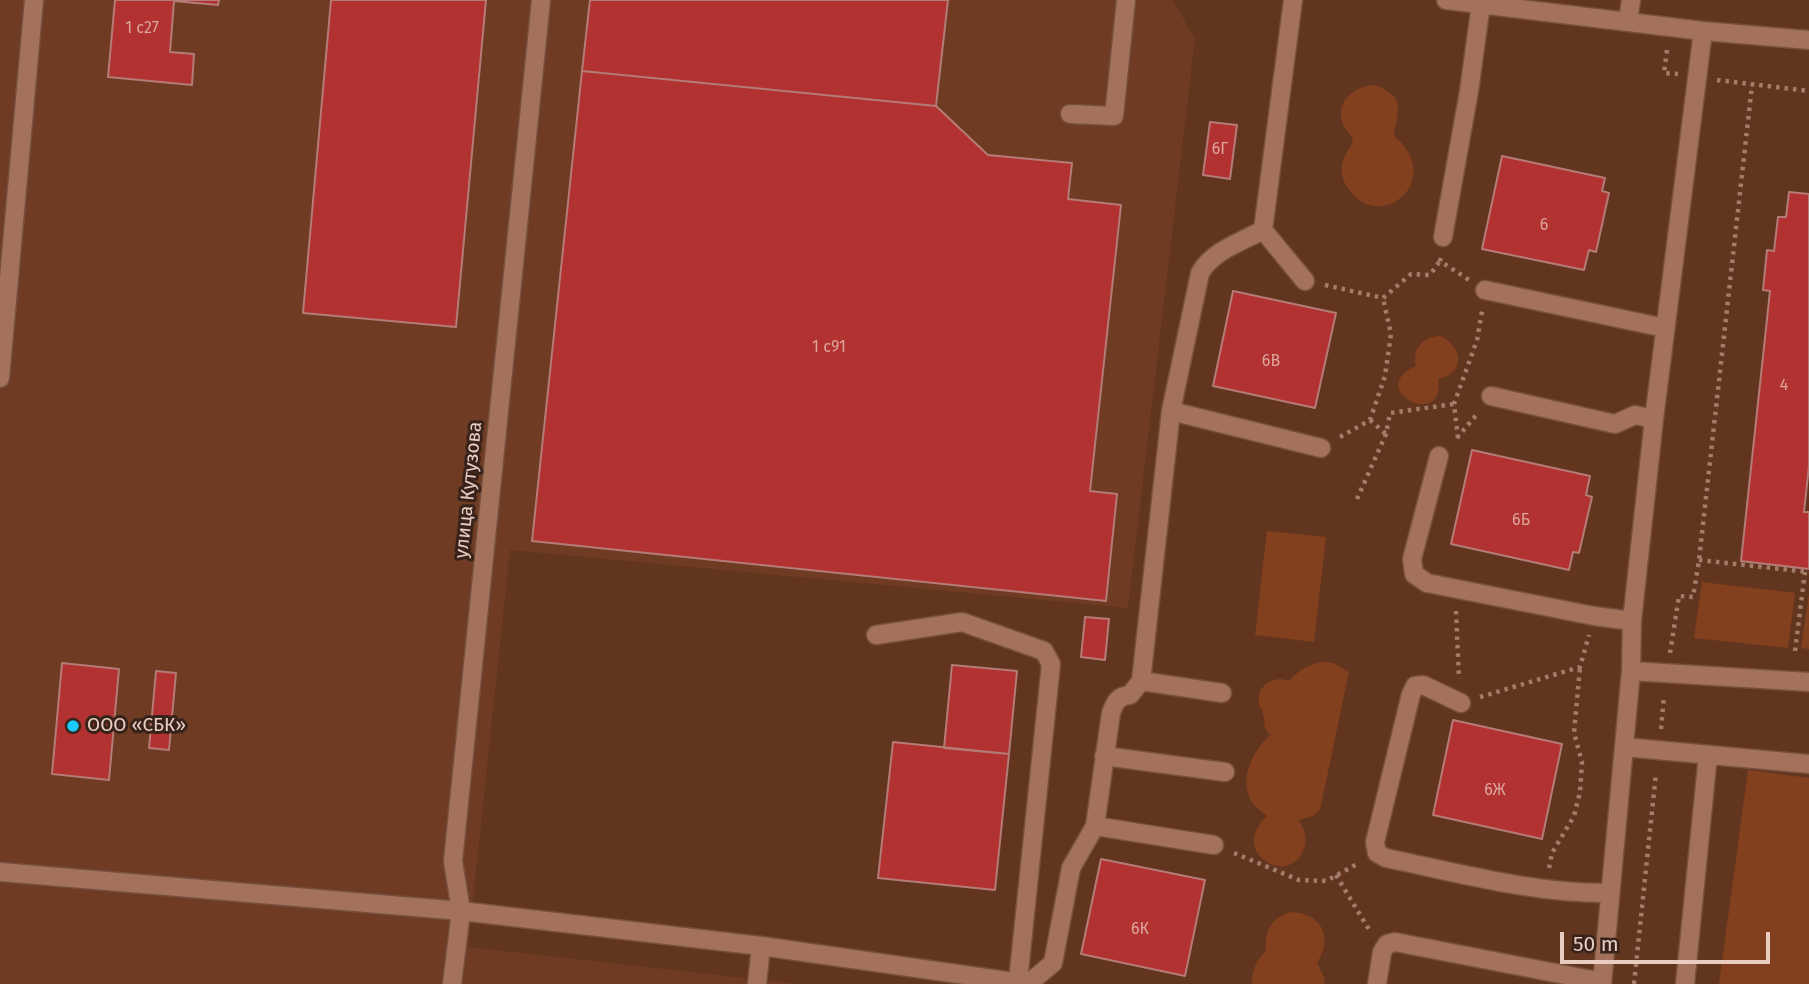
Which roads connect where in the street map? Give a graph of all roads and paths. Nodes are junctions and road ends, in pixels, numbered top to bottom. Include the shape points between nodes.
1 (34, 0) edge
2 (541, 0) edge
3 (1126, 0) edge
4 (1293, 0) edge
5 (1446, 0) edge
6 (1631, 0) edge
7 (1481, 4) junction
8 (1628, 21) junction
9 (1703, 31) junction
10 (1809, 40) edge
11 (1664, 73) dead end
12 (1697, 77) junction
13 (1752, 85) junction
14 (1809, 91) edge
15 (1070, 114) dead end
16 (1263, 230) junction
17 (1443, 237) joint
18 (1440, 261) junction
19 (1305, 281) joint
20 (1485, 290) junction
21 (1383, 298) junction
22 (1665, 328) junction
23 (0, 378) edge
24 (1491, 396) joint
25 (1454, 404) junction
26 (1171, 411) junction
27 (1654, 419) junction
28 (1370, 420) junction
29 (1387, 434) junction
30 (1458, 438) junction
31 (1321, 448) joint
32 (1439, 456) joint
33 (1357, 499) dead end
34 (1807, 572) edge
35 (1455, 589) junction
36 (1594, 617) junction
37 (1632, 621) junction
38 (876, 635) dead end
39 (1795, 651) dead end
40 (1580, 667) junction
41 (1631, 671) junction
42 (1141, 681) junction
43 (1809, 682) edge
44 (1222, 693) dead end
45 (1461, 703) junction
46 (1624, 747) junction
47 (1708, 755) junction
48 (1104, 756) junction
49 (1809, 764) edge
50 (1224, 772) dead end
51 (1095, 826) junction
52 (1214, 845) joint
53 (1377, 853) junction
54 (0, 872) edge
55 (1336, 876) junction
56 (1545, 889) junction
57 (1610, 892) junction
58 (461, 911) junction
59 (761, 946) junction
60 (1382, 952) junction
61 (1025, 983) edge
62 (1602, 983) edge
63 (452, 984) edge
64 (757, 984) edge
65 (1377, 984) edge
66 (1685, 984) edge

1 - 23 street
2 - 58 street, улица Кутузова via 453,861
3 - 15 street via 1114,116
4 - 16 street
5 - 7 street
6 - 8 street
7 - 8 street
7 - 17 street
8 - 9 street
9 - 10 street
9 - 12 street
11 - 12 path
12 - 13 path
12 - 22 street
13 - 14 path
13 - 34 path via 1699,560
16 - 19 street
16 - 26 street via 1216,254 1200,273
17 - 18 path
18 - 20 path
18 - 21 path via 1430,275 1411,274
19 - 21 path
20 - 22 street
20 - 25 path via 1477,340
21 - 28 path via 1391,334 1385,376
22 - 27 street
24 - 27 street via 1615,424 1635,415
24 - 30 path
25 - 29 path via 1390,413
25 - 30 path
26 - 31 street
26 - 42 street
27 - 37 street
28 - 29 path
28 - 31 path
29 - 33 path
30 - 32 path
32 - 35 street via 1412,559 1415,574 1427,583
34 - 39 path
35 - 36 street
35 - 45 path
36 - 37 street
36 - 40 path
37 - 41 street
38 - 61 street via 962,622 1044,651 1051,664
40 - 45 path
40 - 56 path via 1574,733 1582,762 1580,792 1574,816 1552,853
41 - 43 street
41 - 46 street
42 - 44 street
42 - 48 street via 1130,695 1115,703
45 - 53 street via 1423,685 1415,686 1410,694 1375,842
46 - 47 street
46 - 57 street
47 - 49 street
47 - 66 street
48 - 50 street
48 - 51 street
51 - 52 street
51 - 61 street via 1072,868 1053,963
52 - 55 path via 1299,880
53 - 55 path
53 - 56 street
54 - 58 street
55 - 60 path
56 - 57 street
57 - 62 street
58 - 59 street
58 - 63 street, улица Кутузова
59 - 61 street
59 - 64 street
60 - 62 street via 1395,942
60 - 65 street

